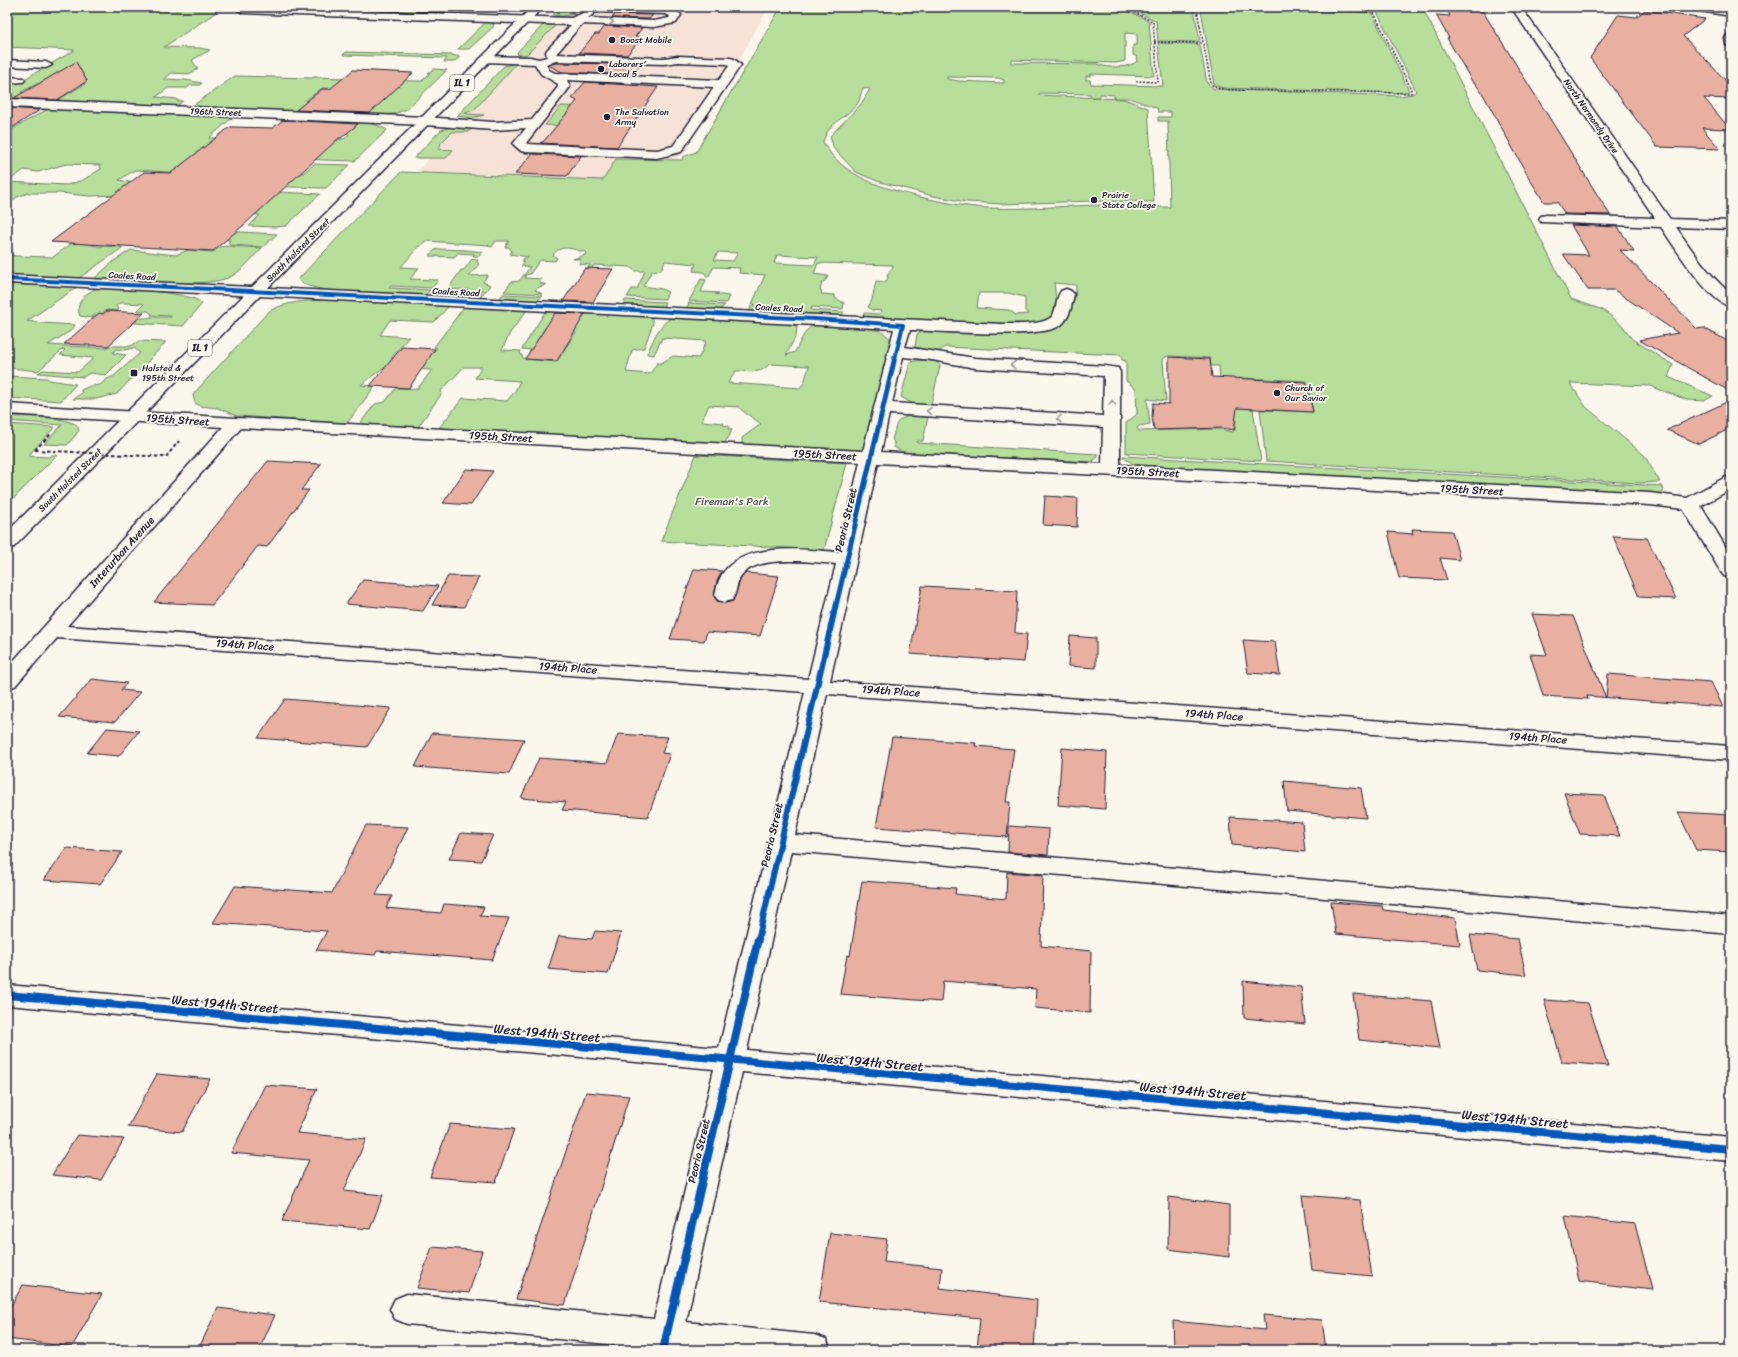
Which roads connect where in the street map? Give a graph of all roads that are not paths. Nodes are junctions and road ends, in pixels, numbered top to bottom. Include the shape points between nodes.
1 (486, 7) edge
2 (538, 7) edge
3 (1516, 7) edge
4 (1694, 7) edge
5 (595, 8) edge
6 (242, 10) dead end
7 (1731, 13) edge
8 (478, 18) junction
9 (526, 19) junction
10 (572, 21) junction
11 (1731, 37) edge
12 (1731, 45) edge
13 (556, 58) junction
14 (486, 59) junction
15 (538, 62) junction
16 (7, 64) edge
17 (46, 65) dead end
18 (552, 76) junction
19 (7, 80) edge
20 (20, 80) dead end
21 (722, 84) junction
22 (7, 103) edge
23 (425, 121) junction
24 (536, 123) junction
25 (1546, 219) dead end
26 (1666, 224) junction
27 (1731, 226) edge
28 (7, 279) edge
29 (256, 291) junction
30 (1066, 294) dead end
31 (1731, 302) edge
32 (903, 325) junction
33 (897, 351) junction
34 (882, 408) junction
35 (7, 410) edge
36 (132, 417) junction
37 (1112, 422) junction
38 (236, 423) junction
39 (870, 457) junction
40 (1111, 470) junction
41 (1731, 482) edge
42 (1690, 504) junction
43 (7, 543) edge
44 (847, 559) junction
45 (1731, 572) edge
46 (725, 596) dead end
47 (52, 631) junction
48 (7, 681) edge
49 (817, 686) junction
50 (1731, 753) edge
51 (781, 842) junction
52 (1731, 925) edge
53 (7, 995) edge
54 (730, 1061) junction
55 (1731, 1149) edge
56 (407, 1309) dead end
57 (665, 1342) edge
58 (814, 1350) edge

1 - 8 street
2 - 9 street, South Halsted Street / IL 1
3 - 26 street, North Normandy Drive
4 - 7 street
5 - 10 street via 580,19
10 -> 5 street via 654,24 672,21 676,15 666,11
6 - 8 street
8 - 9 street
9 - 10 street
9 - 14 street, South Halsted Street / IL 1
10 - 13 street via 577,24 551,52
11 - 12 street
13 - 15 street
13 - 21 street via 664,62 678,59 730,61 735,65
14 - 15 street
14 - 23 street, South Halsted Street / IL 1
15 - 18 street via 545,72
16 - 17 street
18 - 21 street
18 - 24 street via 563,82 564,87
19 - 20 street
21 - 24 street via 677,149 656,154 525,148 519,144
22 - 23 street, 196th Street
23 - 24 street, 196th Street via 493,126
23 - 29 street, South Halsted Street / IL 1
25 - 26 street
26 - 27 street
26 - 31 street, North Normandy Drive via 1702,274
28 - 29 street, Coales Road
29 - 32 street, Coales Road
29 - 36 street, South Halsted Street / IL 1
30 - 32 street, Coales Road via 1060,316 1048,325 1009,328
32 - 33 street, Peoria Street
33 - 34 street, Peoria Street
37 -> 33 street via 1112,372 975,363
37 -> 34 street
34 - 39 street, Peoria Street
35 - 36 street, 195th Street
36 - 38 street, 195th Street
36 - 43 street, South Halsted Street / IL 1
37 - 40 street
38 - 39 street, 195th Street
38 - 47 street, Interurban Avenue
39 - 40 street, 195th Street
39 - 44 street, Peoria Street
40 - 42 street, 195th Street via 1650,499
41 - 42 street
42 - 45 street
44 - 46 street via 793,555 746,562 729,580
44 - 49 street, Peoria Street
47 - 48 street, Interurban Avenue
47 - 49 street, 194th Place
49 - 50 street, 194th Place
49 - 51 street, Peoria Street
51 - 52 street
51 - 54 street, Peoria Street
53 - 54 street, West 194th Street
54 - 55 street, West 194th Street
54 - 57 street, Peoria Street
56 - 57 street
57 - 58 street

